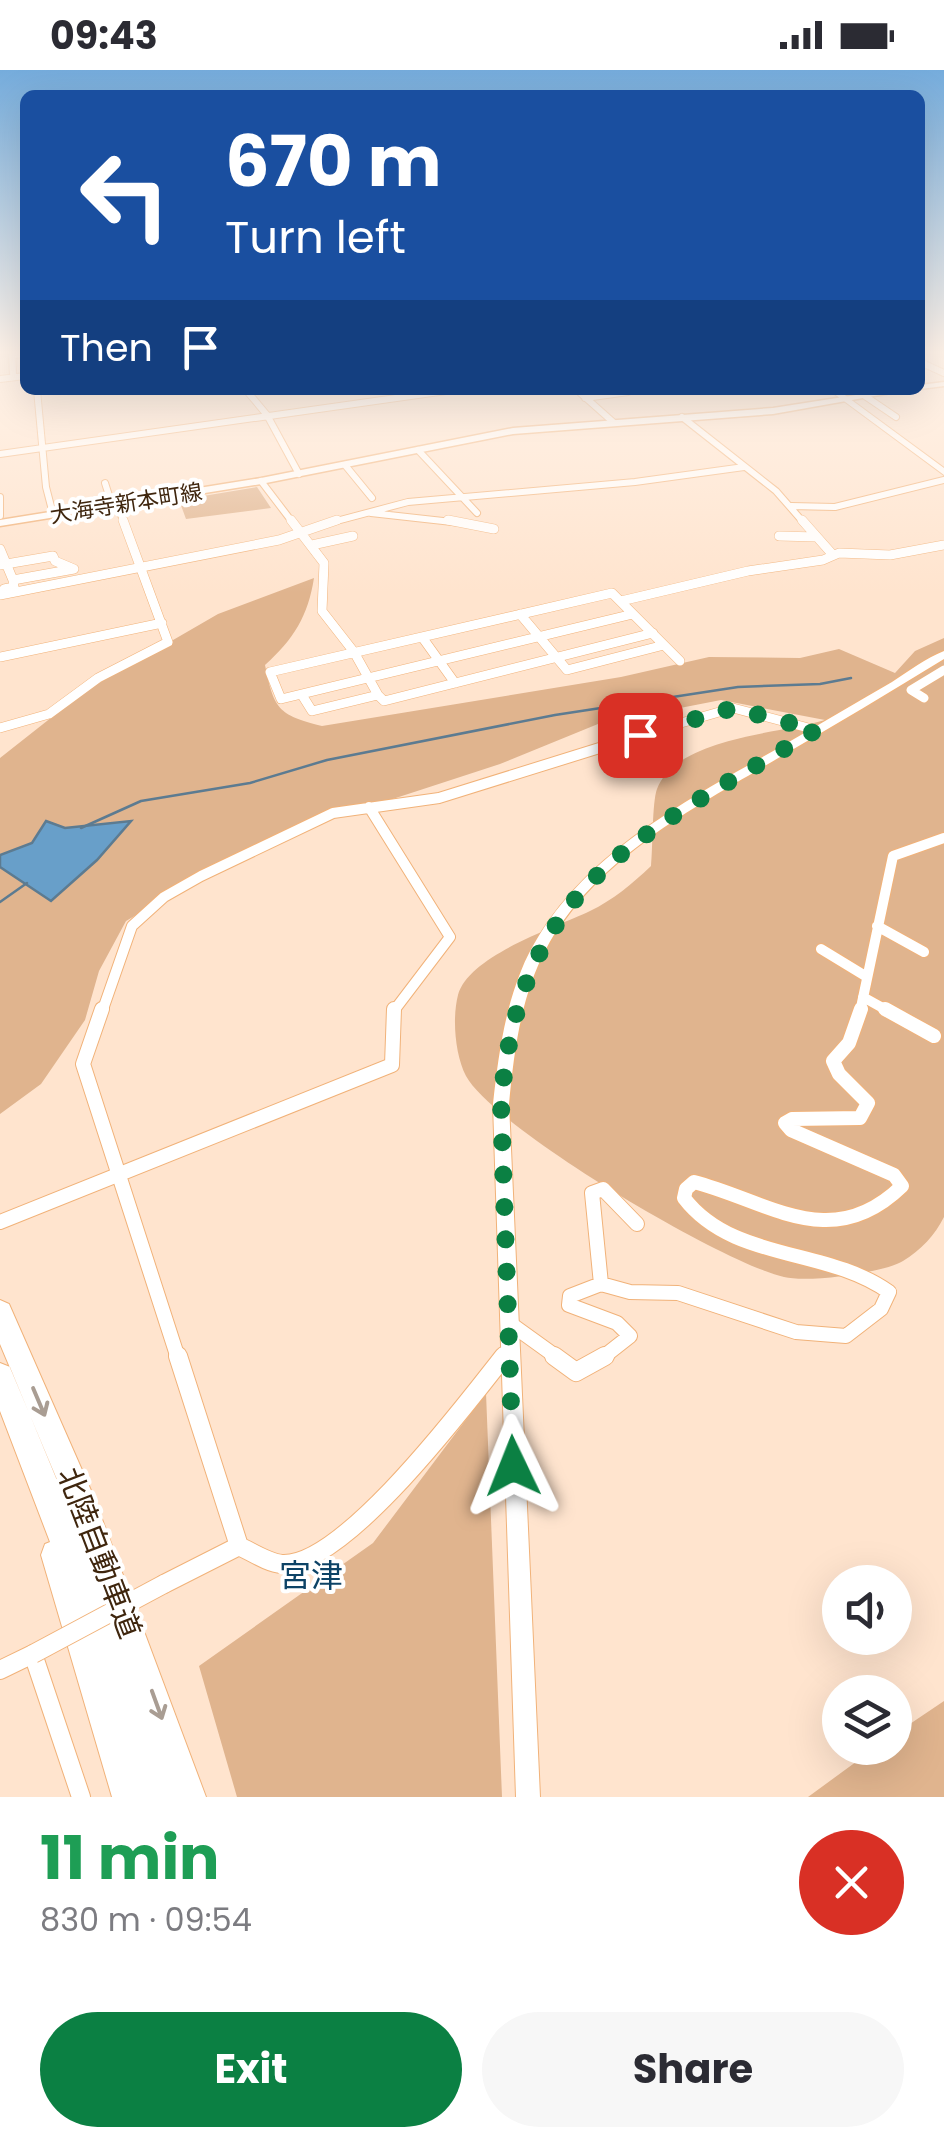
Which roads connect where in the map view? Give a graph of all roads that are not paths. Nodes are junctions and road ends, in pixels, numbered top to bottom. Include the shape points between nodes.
1 (40, 433) edge
2 (139, 433) edge
3 (276, 433) edge
4 (508, 433) edge
5 (701, 433) edge
6 (891, 433) edge
7 (41, 446) junction
8 (418, 450) junction
9 (0, 454) edge
10 (344, 465) junction
11 (744, 468) junction
12 (944, 472) edge
13 (298, 474) junction
14 (944, 480) edge
15 (261, 481) junction
16 (106, 482) dead end
17 (0, 497) edge
18 (372, 498) dead end
19 (464, 498) junction
20 (114, 504) junction
21 (791, 506) junction
22 (362, 512) junction
23 (476, 513) dead end
24 (53, 514) junction
25 (0, 519) edge
26 (494, 529) dead end
27 (301, 532) junction
28 (353, 536) dead end
29 (778, 536) dead end
30 (817, 537) junction
31 (944, 544) edge
32 (312, 545) junction
33 (930, 548) junction
34 (0, 549) edge
35 (833, 556) junction
36 (944, 558) edge
37 (5, 564) edge
38 (140, 568) junction
39 (13, 580) junction
40 (0, 593) edge
41 (621, 601) junction
42 (520, 614) junction
43 (633, 614) junction
44 (162, 622) junction
45 (652, 633) junction
46 (422, 637) junction
47 (541, 637) junction
48 (664, 645) junction
49 (354, 652) junction
50 (944, 654) edge
51 (0, 656) edge
52 (556, 658) junction
53 (680, 661) dead end
54 (439, 662) junction
55 (944, 670) edge
56 (370, 678) junction
57 (455, 683) junction
58 (302, 695) junction
59 (378, 695) junction
60 (924, 698) dead end
61 (0, 728) edge
62 (816, 730) junction
63 (369, 808) junction
64 (944, 838) edge
65 (877, 926) junction
66 (821, 949) dead end
67 (924, 952) dead end
68 (867, 977) junction
69 (863, 997) junction
70 (934, 1036) dead end
71 (120, 1174) junction
72 (0, 1222) edge
73 (637, 1224) dead end
74 (601, 1284) junction
75 (0, 1313) edge
76 (508, 1322) junction
77 (510, 1348) junction
78 (0, 1377) edge
79 (0, 1394) edge
80 (240, 1546) junction
81 (32, 1654) junction
82 (0, 1670) edge
83 (82, 1797) edge
84 (129, 1797) edge
85 (155, 1797) edge
86 (189, 1797) edge
87 (528, 1797) edge

1 - 7 street
2 - 7 street
3 - 13 street
4 - 8 main road, 大海寺新本町線
5 - 11 street
6 - 12 street
7 - 9 street
7 - 24 street
8 - 10 main road, 大海寺新本町線
8 - 19 street
10 - 13 main road, 大海寺新本町線
10 - 18 street
11 - 19 street
11 - 21 street
13 - 15 main road, 大海寺新本町線
14 - 21 street via 835,508
15 - 20 main road, 大海寺新本町線
15 - 27 street
16 - 20 street
17 - 25 street
19 - 22 street
19 - 23 street
20 - 24 main road, 大海寺新本町線
20 - 38 street
21 - 30 street
22 - 26 street
22 - 27 street
24 - 25 main road, 大海寺新本町線
27 - 32 street
27 - 38 street
28 - 32 street
29 - 30 street
30 - 35 street
31 - 33 street
32 - 49 street via 326,572 322,611
33 - 35 street
33 - 36 street
34 - 37 street
35 - 41 street
37 - 39 street
37 - 39 street via 53,556 74,569
38 - 40 street
38 - 44 street
39 - 40 street via 14,587
41 - 42 street via 612,593
41 - 43 street
42 - 46 street
42 - 47 street
43 - 45 street
43 - 47 street
44 - 51 street
44 - 61 street via 164,647 98,678 49,714
45 - 48 street
45 - 52 street
46 - 49 street
46 - 54 street
47 - 52 street
47 - 54 street
48 - 52 street via 567,670
48 - 53 street
49 - 56 street
49 - 58 street via 270,672 281,699
50 - 62 street
52 - 57 street
54 - 56 street
54 - 57 street
55 - 60 street via 911,690
56 - 58 street
56 - 59 street
57 - 59 street via 384,701
58 - 59 street via 312,712
62 - 63 street via 733,708 470,785 450,797
62 - 76 street via 652,830 584,888 547,934 506,1048 501,1104
63 - 71 street via 311,821 188,881 132,926 83,1064
63 - 71 street via 450,937 393,1010 392,1065
64 - 65 street via 892,856
65 - 67 street
65 - 68 street
66 - 68 street
68 - 69 street
69 - 70 street
69 - 74 street via 850,1044 833,1061 868,1103 860,1118 785,1124 894,1175 902,1186 896,1194 866,1211 804,1219 694,1182 684,1198 701,1219 738,1239 878,1280 889,1292 881,1309 846,1336 796,1332 678,1294
71 - 72 street
71 - 80 street
73 - 74 street via 604,1189 592,1193
74 - 76 street via 570,1296 570,1305 579,1314 614,1320 630,1336 594,1365 576,1372
75 -> 86 highway, 北陸自動車道 via 78,1495
76 - 77 street
77 - 80 street via 377,1505 319,1554 284,1564
77 - 87 street
78 - 85 highway, 北陸自動車道
79 - 84 highway
80 - 81 street, bridge
81 - 82 street
81 - 83 street

